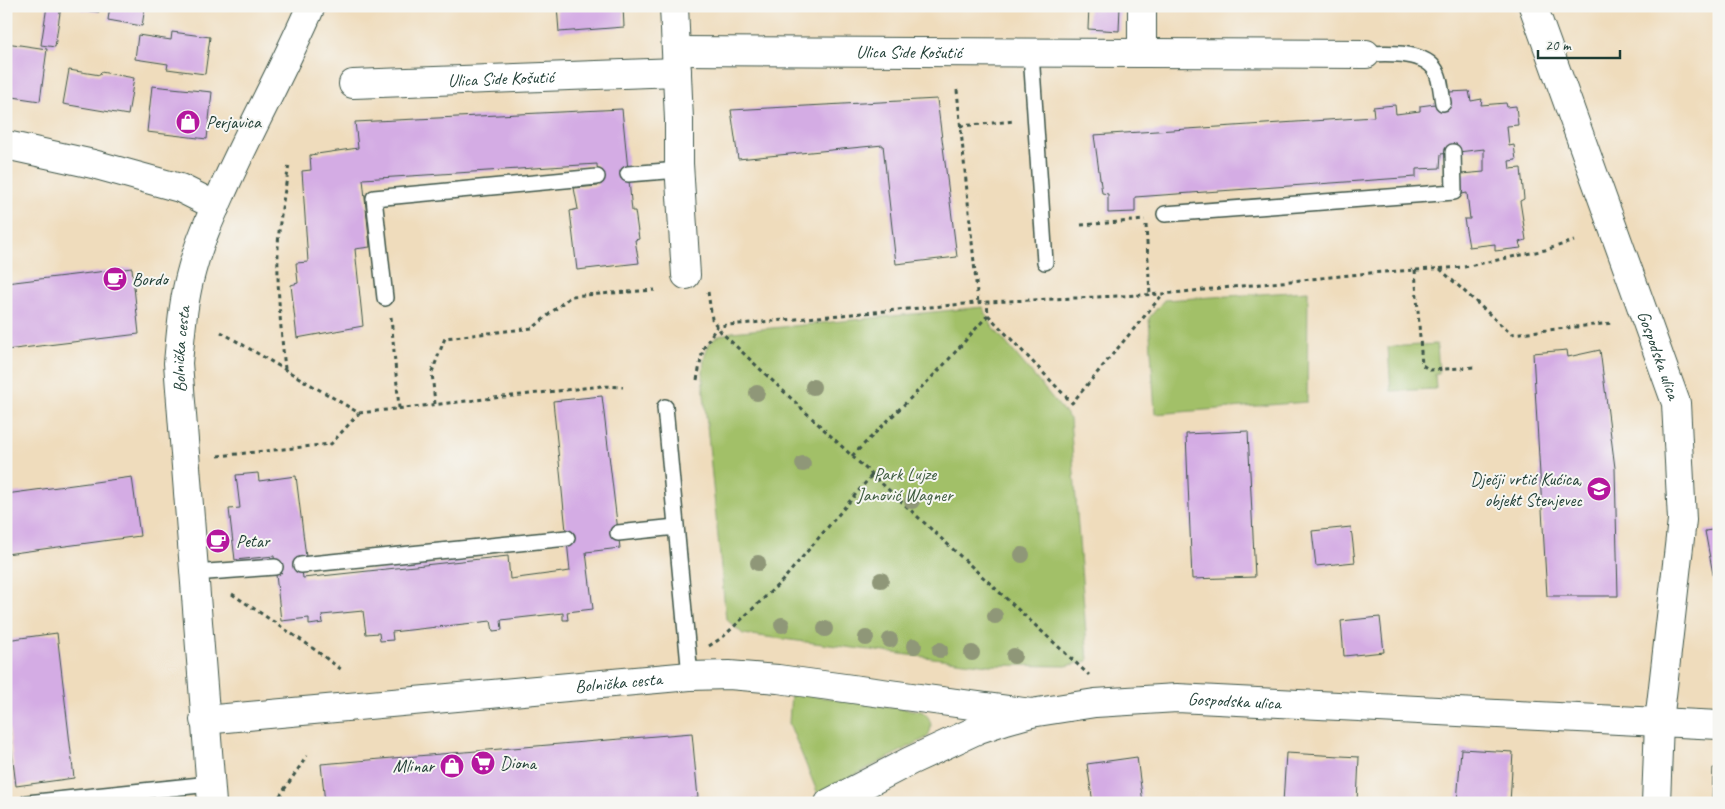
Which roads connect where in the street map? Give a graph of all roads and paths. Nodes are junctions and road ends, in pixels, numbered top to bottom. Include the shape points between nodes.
1 (311, 6) edge
2 (674, 6) edge
3 (1142, 6) edge
4 (1533, 6) edge
5 (1031, 53) junction
6 (1142, 53) junction
7 (1366, 54) joint
8 (677, 62) junction
9 (353, 84) dead end
10 (957, 90) dead end
11 (1443, 103) dead end
12 (1035, 119) junction
13 (960, 126) junction
14 (6, 145) edge
15 (1453, 152) dead end
16 (289, 164) dead end
17 (679, 170) junction
18 (628, 174) dead end
19 (597, 177) dead end
20 (216, 206) junction
21 (1165, 214) joint
22 (1146, 220) junction
23 (1081, 225) dead end
24 (1574, 241) dead end
25 (1045, 262) dead end
26 (1439, 269) junction
27 (1416, 270) junction
28 (696, 281) joint
29 (655, 290) dead end
30 (1163, 294) junction
31 (1150, 295) junction
32 (384, 298) joint
33 (987, 302) junction
34 (978, 303) junction
35 (988, 315) junction
36 (1612, 323) dead end
37 (716, 326) junction
38 (221, 332) dead end
39 (1475, 367) dead end
40 (285, 369) junction
41 (697, 380) dead end
42 (623, 387) dead end
43 (435, 404) junction
44 (665, 407) dead end
45 (399, 408) junction
46 (359, 412) junction
47 (218, 456) dead end
48 (852, 456) junction
49 (872, 475) junction
50 (676, 527) junction
51 (618, 533) dead end
52 (567, 538) dead end
53 (301, 565) dead end
54 (275, 568) dead end
55 (194, 573) junction
56 (232, 594) dead end
57 (703, 651) dead end
58 (342, 670) dead end
59 (690, 676) junction
60 (1092, 677) dead end
61 (1031, 712) junction
62 (204, 720) junction
63 (1659, 722) junction
64 (1719, 725) edge
65 (307, 756) dead end
66 (211, 793) edge
67 (27, 803) edge
68 (275, 803) edge
69 (829, 803) edge
70 (1656, 803) edge

1 - 20 street, Bolnička cesta
2 - 8 street
3 - 6 street
4 - 63 street, Gospodska ulica via 1676,403 1682,520
5 - 6 street, Ulica Side Košutić
5 - 8 street, Ulica Side Košutić
5 - 12 lane
6 - 7 street, Ulica Side Košutić
7 - 11 lane via 1390,53 1420,58 1434,68
8 - 9 street, Ulica Side Košutić
8 - 17 street
10 - 13 path
12 - 13 path
12 - 25 lane
13 - 34 path
14 - 20 street via 102,166 180,188
15 - 21 lane via 1454,192
16 - 40 path via 278,253
17 - 18 lane
17 - 28 street
19 - 32 lane via 374,198
20 - 55 street, Bolnička cesta via 191,270 182,314 178,363
21 - 22 path
22 - 23 path
22 - 31 path
24 - 26 path via 1464,268
26 - 27 path
26 - 36 path via 1511,334
27 - 30 path
27 - 39 path via 1422,364 1430,370
28 - 37 path
29 - 43 path via 571,296 532,328 445,338 432,372
30 - 31 path
30 - 35 path via 1072,403
31 - 33 path
32 - 45 path via 390,309
33 - 34 path
33 - 35 path
34 - 37 path
35 - 48 path via 941,368
37 - 41 path via 703,349
37 - 48 path
38 - 40 path
40 - 46 path
42 - 43 path via 602,386
43 - 45 path
44 - 50 lane
45 - 46 path
46 - 47 path via 331,444
48 - 49 path
49 - 57 path via 783,580 723,637
49 - 60 path
50 - 51 lane
50 - 59 lane
52 - 53 lane
54 - 55 lane
55 - 62 street, Bolnička cesta
56 - 58 path
59 - 61 street, Bolnička cesta via 778,679
59 - 62 street, Bolnička cesta
61 - 63 street, Gospodska ulica via 1095,703 1177,698
61 - 69 street, Gospodska ulica via 979,729
62 - 66 street, Bolnička cesta
63 - 64 street, Gospodska ulica
63 - 70 street
65 - 68 path
66 - 67 lane

